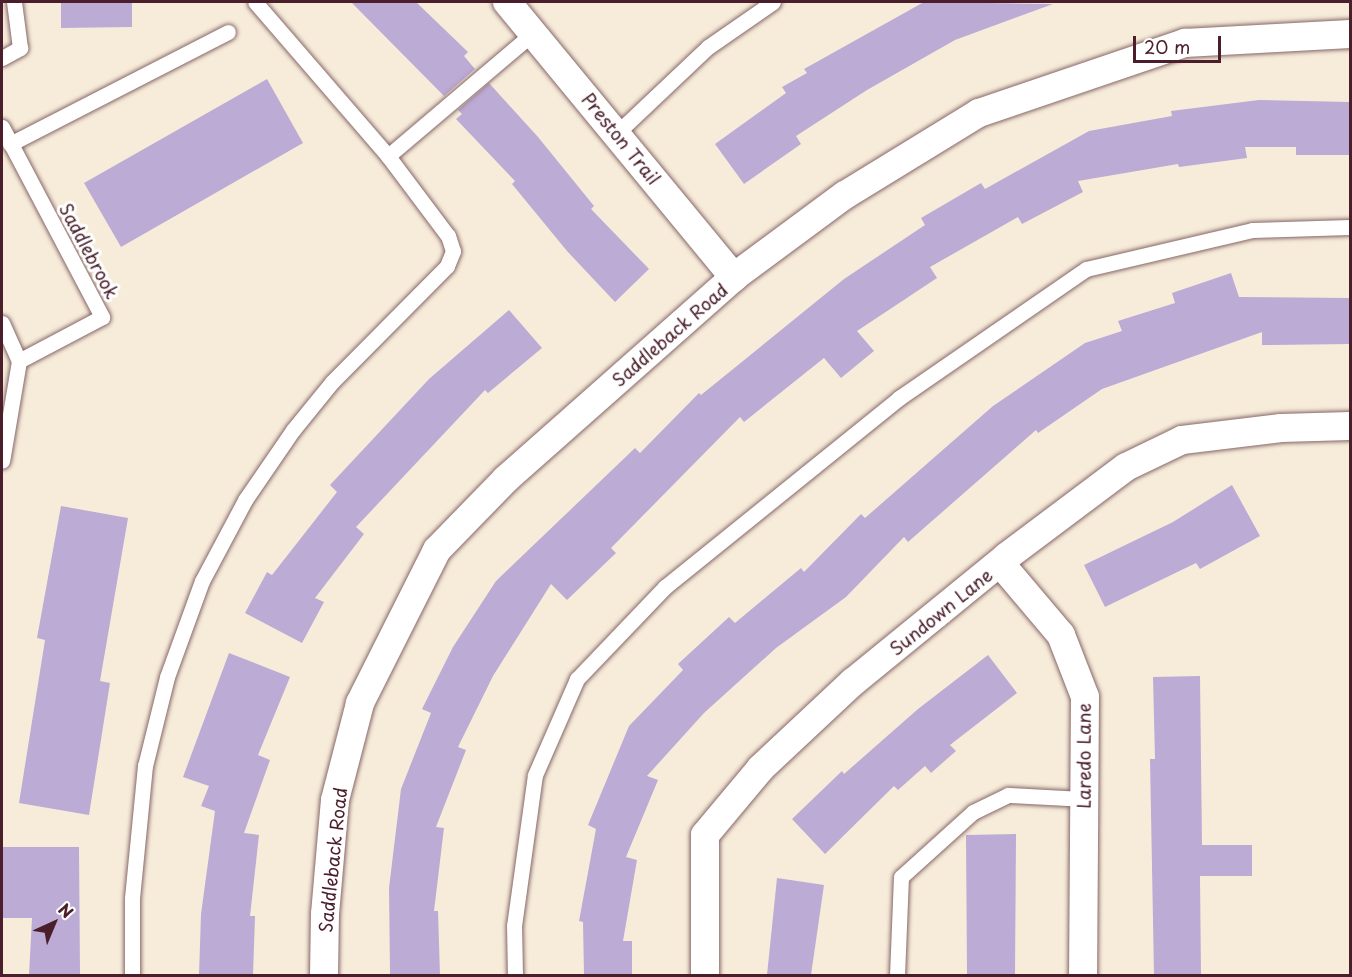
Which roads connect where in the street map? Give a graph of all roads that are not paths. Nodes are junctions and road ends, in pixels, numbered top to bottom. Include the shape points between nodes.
1 (14, 2) edge
2 (255, 2) edge
3 (507, 2) edge
4 (772, 2) edge
5 (228, 32) dead end
6 (533, 33) junction
7 (1350, 34) edge
8 (2, 58) edge
9 (2, 127) edge
10 (617, 133) junction
11 (10, 144) junction
12 (388, 156) junction
13 (1350, 227) edge
14 (734, 278) junction
15 (2, 323) edge
16 (19, 361) junction
17 (1350, 426) edge
18 (2, 461) edge
19 (1001, 564) junction
20 (1084, 799) junction
21 (132, 975) edge
22 (324, 975) edge
23 (515, 975) edge
24 (705, 975) edge
25 (897, 975) edge
26 (1083, 975) edge

1 - 8 lane via 20,48
2 - 12 lane
3 - 6 street, Preston Trail
4 - 10 lane via 708,47
5 - 11 lane
6 - 10 street, Preston Trail
6 - 12 lane
7 - 14 street, Saddleback Road via 1185,44 980,113 845,195
9 - 11 lane, Saddlebrook
10 - 14 street, Preston Trail
11 - 16 lane, Saddlebrook via 102,317
12 - 21 lane via 448,236 453,251 447,266 332,382 293,429 245,500 202,581 167,677 146,766 132,898
13 - 23 lane via 1252,230 1086,269 899,398 665,587 577,679 535,776 514,926
14 - 22 street, Saddleback Road via 506,479 437,550 360,703 335,800
15 - 16 lane
16 - 18 lane
17 - 19 street, Sundown Lane via 1281,428 1182,440 1126,467
19 - 20 street, Laredo Lane via 1061,635 1085,697
19 - 24 street, Sundown Lane via 853,682 761,768 705,835
20 - 25 lane via 1008,795 972,812 901,877
20 - 26 street, Laredo Lane

